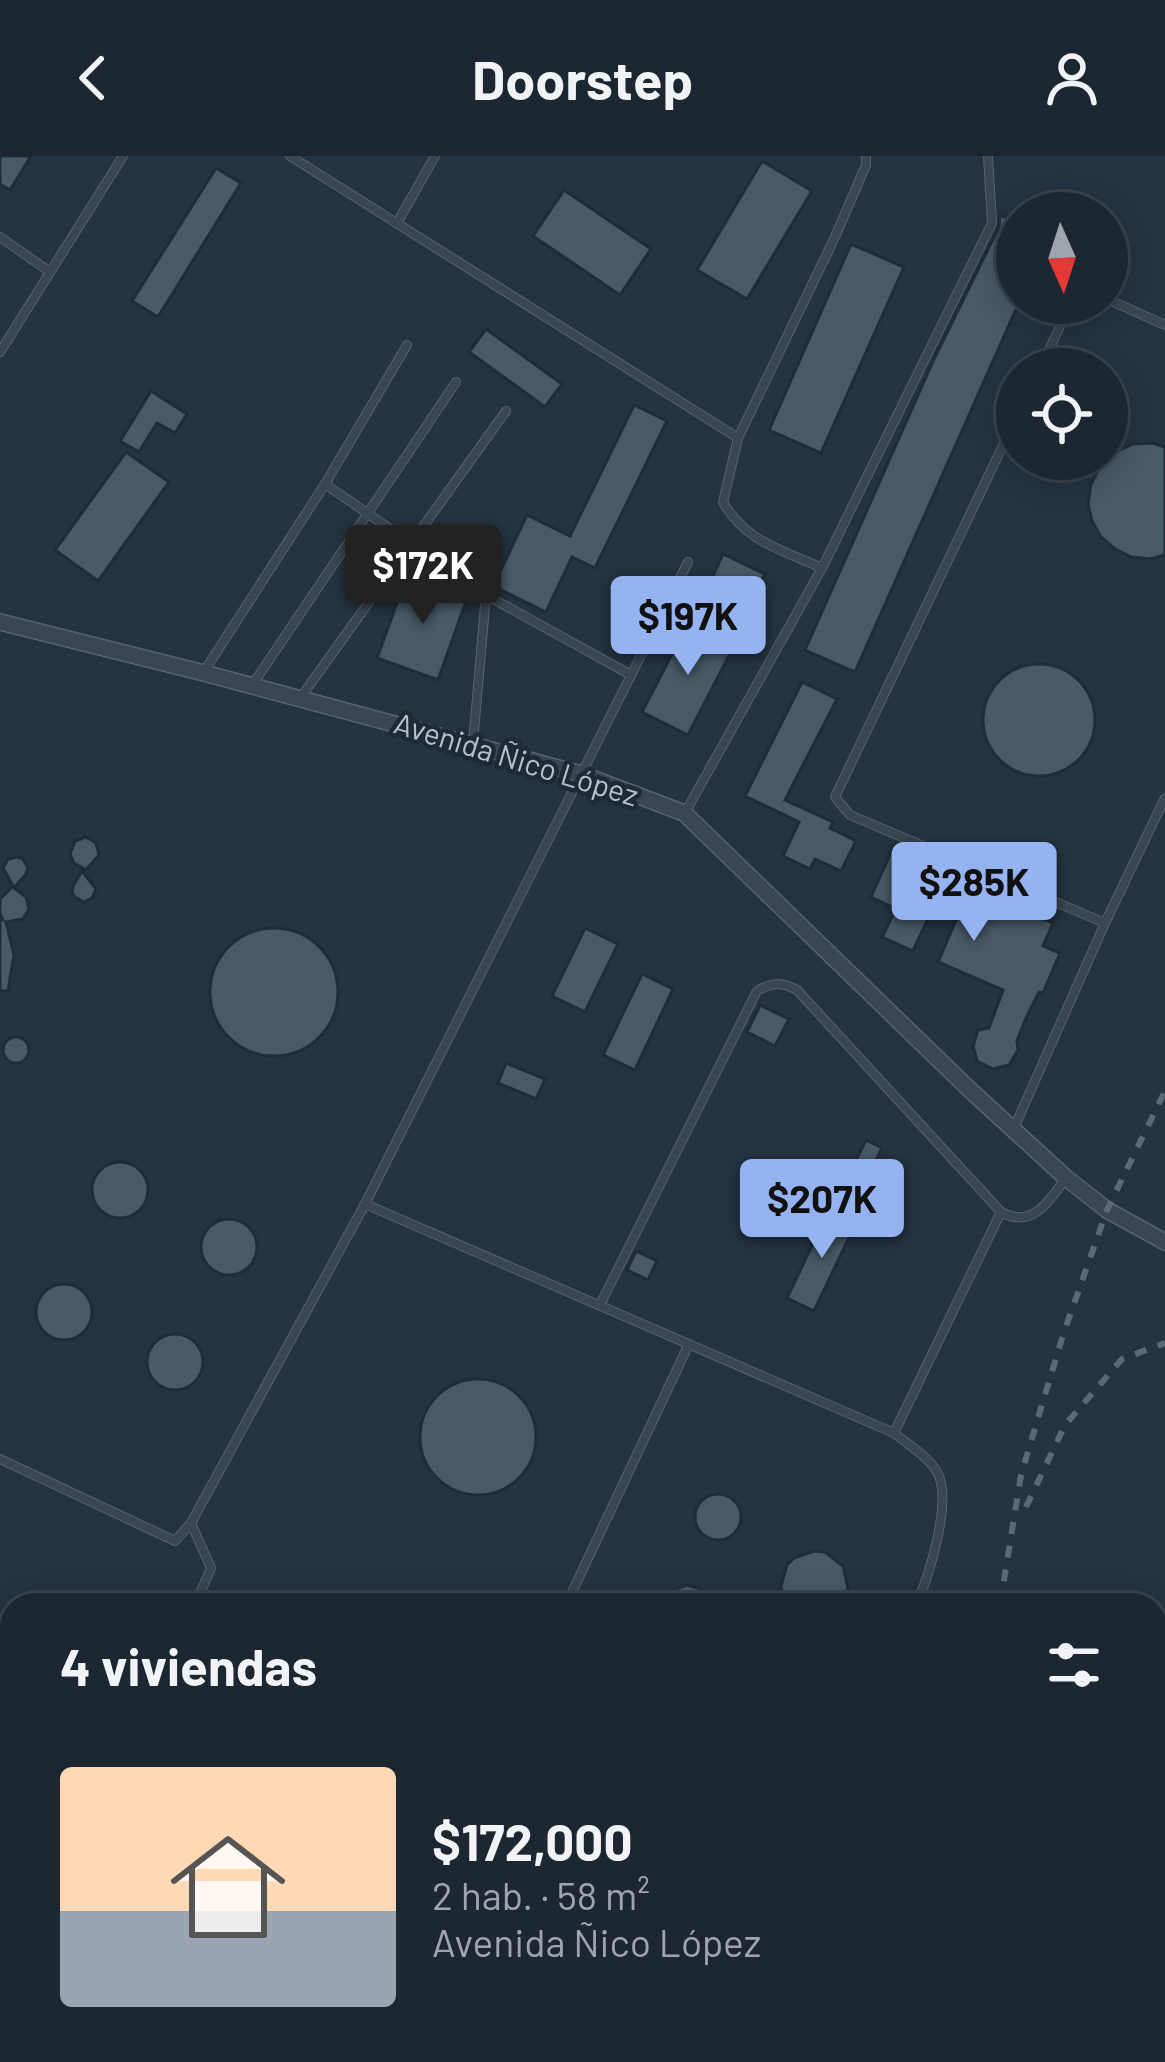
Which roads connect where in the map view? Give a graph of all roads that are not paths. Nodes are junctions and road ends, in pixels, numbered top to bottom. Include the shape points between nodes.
1 (123, 156) edge
2 (290, 156) edge
3 (435, 156) edge
4 (866, 156) edge
5 (988, 156) edge
6 (397, 223) junction
7 (0, 237) edge
8 (50, 272) junction
9 (1128, 309) edge
10 (1165, 326) edge
11 (407, 345) dead end
12 (0, 352) edge
13 (456, 382) dead end
14 (506, 411) dead end
15 (738, 437) junction
16 (996, 460) edge
17 (325, 484) junction
18 (368, 513) junction
19 (411, 544) junction
20 (688, 562) dead end
21 (822, 568) junction
22 (486, 595) junction
23 (0, 622) edge
24 (204, 673) junction
25 (631, 675) junction
26 (252, 685) junction
27 (300, 698) junction
28 (473, 744) junction
29 (581, 774) junction
30 (1165, 798) edge
31 (684, 813) junction
32 (1106, 922) junction
33 (1013, 1128) junction
34 (1065, 1178) junction
35 (364, 1204) junction
36 (1001, 1212) junction
37 (1165, 1242) edge
38 (599, 1306) junction
39 (689, 1344) junction
40 (893, 1433) junction
41 (0, 1459) edge
42 (191, 1523) junction
43 (200, 1593) edge
44 (572, 1593) edge
45 (920, 1593) edge

1 - 8 lane
2 - 6 lane
3 - 6 lane
4 - 15 lane
5 - 21 lane via 992,223
6 - 15 lane
7 - 8 lane
8 - 12 lane
9 - 10 lane
11 - 17 lane
13 - 18 lane
14 - 19 lane
15 - 21 lane via 723,502 735,522
16 - 32 lane via 835,797 850,814
17 - 18 lane
17 - 24 lane
18 - 19 lane
18 - 26 lane
19 - 22 lane
19 - 27 lane
20 - 25 lane
21 - 31 lane
22 - 25 lane
22 - 28 lane
23 - 24 street, Avenida Ñico López
24 - 26 street, Avenida Ñico López
25 - 29 lane
26 - 27 street, Avenida Ñico López
27 - 28 street, Avenida Ñico López
28 - 29 street, Avenida Ñico López
29 - 31 street, Avenida Ñico López
29 - 35 lane
30 - 32 lane
31 - 33 street, Avenida Ñico López
32 - 33 lane
33 - 34 street, Avenida Ñico López
34 - 36 lane via 1030,1216
34 - 37 street, Avenida Ñico López
35 - 38 lane
35 - 42 lane
36 - 38 lane via 797,990 771,983 757,991
36 - 40 lane
38 - 39 lane
39 - 40 lane
39 - 44 lane
40 - 45 lane via 936,1468 944,1490
41 - 42 lane via 175,1541
42 - 43 lane via 211,1568

